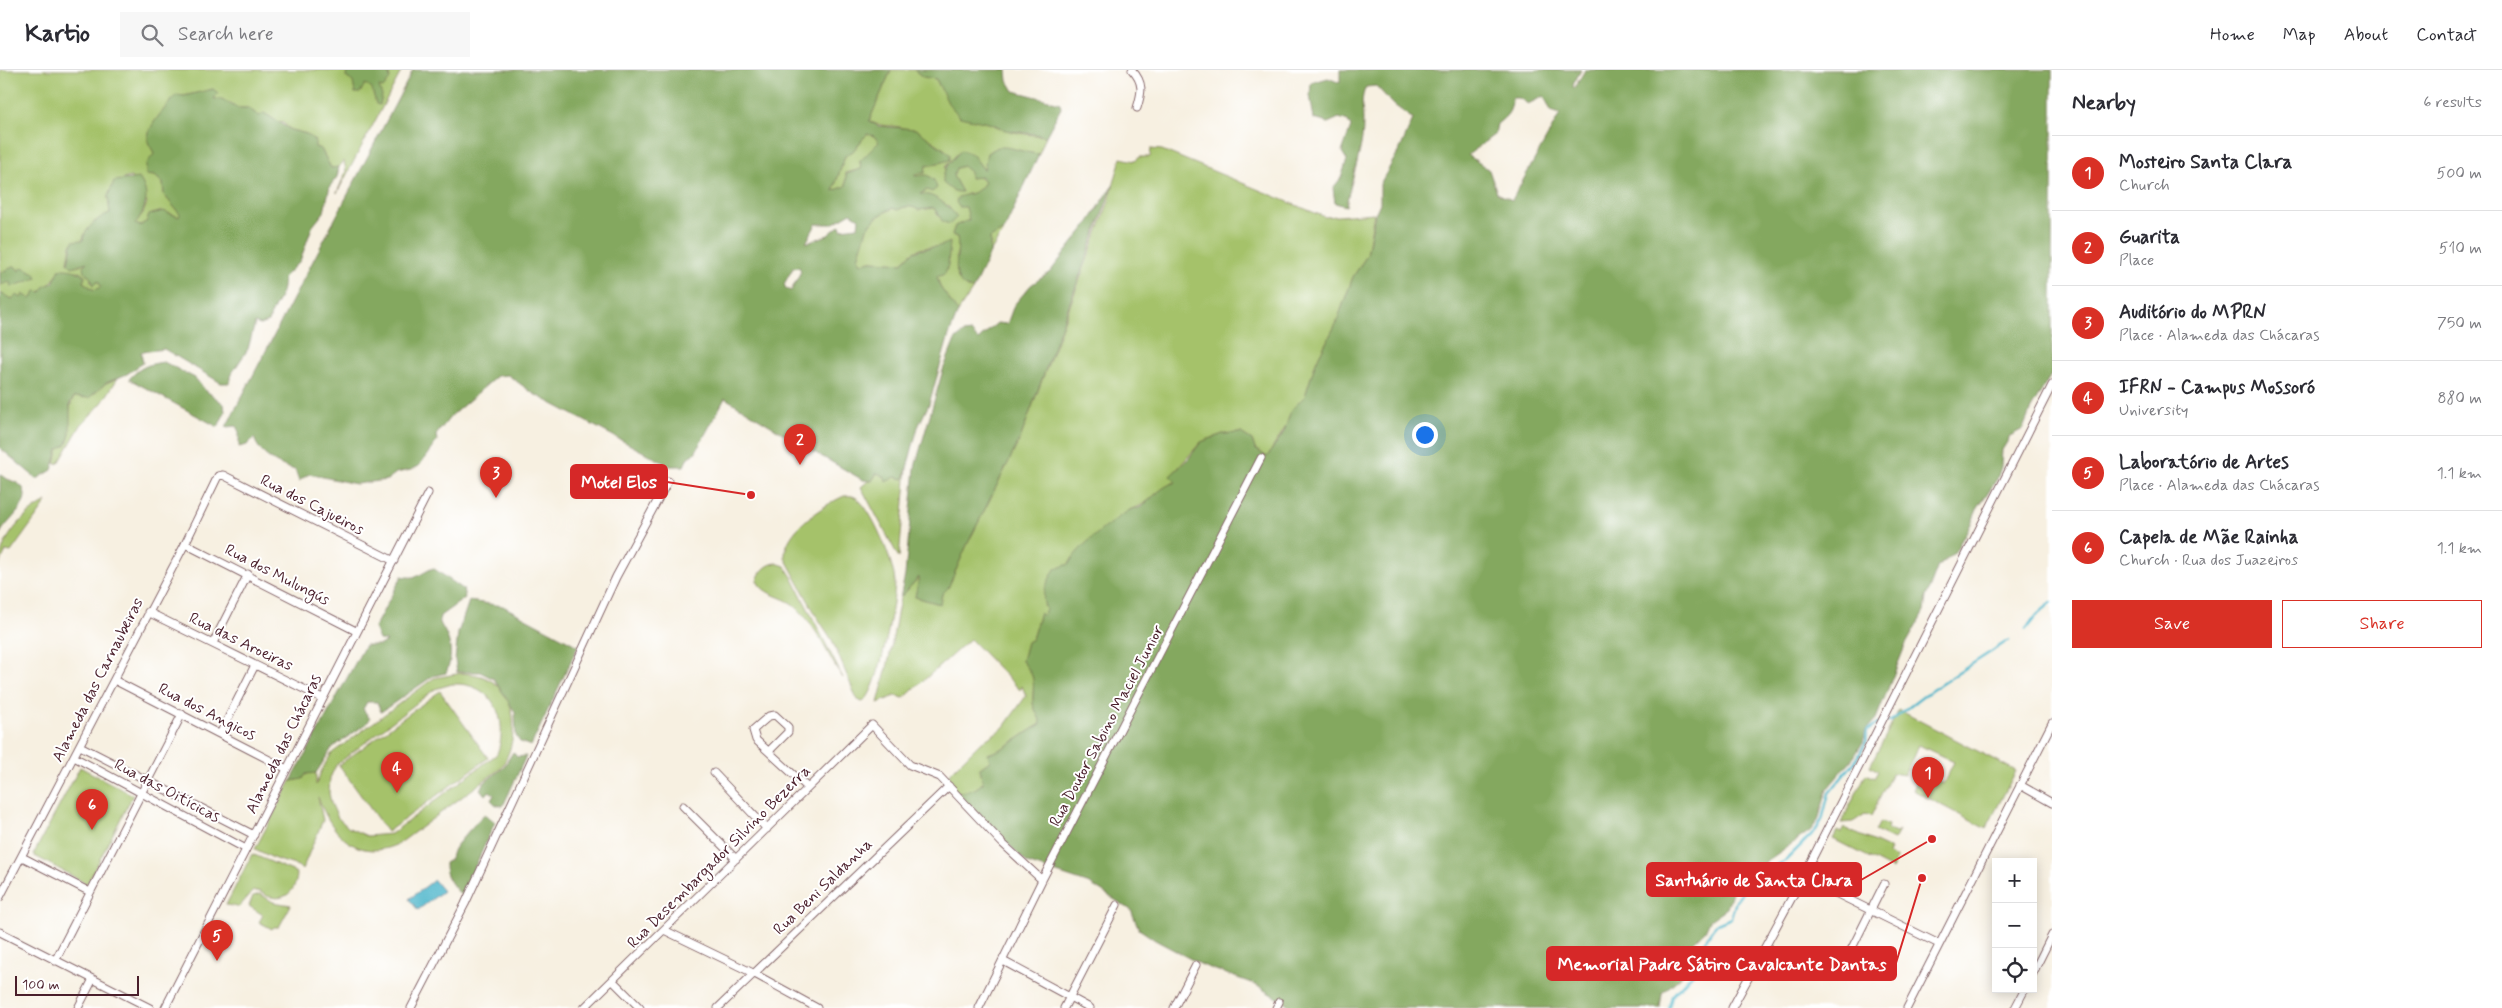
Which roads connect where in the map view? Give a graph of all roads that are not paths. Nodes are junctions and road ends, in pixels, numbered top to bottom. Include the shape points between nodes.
1 (1132, 70) edge
2 (1137, 108) dead end
3 (2052, 385) edge
4 (1261, 458) dead end
5 (218, 476) joint
6 (668, 481) dead end
7 (428, 493) dead end
8 (185, 544) junction
9 (394, 561) junction
10 (248, 574) junction
11 (148, 612) junction
12 (356, 631) junction
13 (213, 644) junction
14 (255, 665) junction
15 (114, 680) junction
16 (322, 698) junction
17 (182, 714) junction
18 (2052, 723) edge
19 (220, 734) junction
20 (80, 746) junction
21 (769, 752) junction
22 (74, 757) junction
23 (288, 769) junction
24 (714, 773) dead end
25 (148, 780) junction
26 (2020, 785) junction
27 (949, 786) junction
28 (808, 788) junction
29 (141, 793) junction
30 (2052, 804) edge
31 (683, 806) dead end
32 (767, 829) junction
33 (254, 835) junction
34 (246, 849) junction
35 (22, 857) junction
36 (736, 859) junction
37 (1803, 877) junction
38 (1042, 880) junction
39 (1884, 884) dead end
40 (90, 892) junction
41 (0, 897) edge
42 (1117, 905) dead end
43 (1871, 910) junction
44 (664, 930) junction
45 (0, 932) edge
46 (2052, 936) edge
47 (1939, 944) junction
48 (1846, 960) dead end
49 (55, 961) junction
50 (1003, 961) junction
51 (1196, 965) dead end
52 (2037, 965) edge
53 (753, 973) junction
54 (93, 979) junction
55 (613, 980) junction
56 (2023, 993) edge
57 (1070, 997) junction
58 (78, 1008) edge
59 (150, 1008) edge
60 (165, 1008) edge
61 (412, 1008) edge
62 (584, 1008) edge
63 (640, 1008) edge
64 (718, 1008) edge
65 (817, 1008) edge
66 (979, 1008) edge
67 (1064, 1008) edge
68 (1090, 1008) edge
69 (1174, 1008) edge
70 (1732, 1008) edge
71 (1907, 1008) edge
72 (2016, 1008) edge

1 - 2 street via 1142,88
3 - 37 street
4 - 38 street, Rua Doutor Sabino Maciel Junior
5 - 8 street, Alameda das Carnaubeiras
5 - 9 street, Rua dos Cajueiros via 223,474
6 - 61 street via 616,577 465,904
7 - 9 street, Alameda das Chácaras
8 - 10 street, Rua dos Mulungús
8 - 11 street, Alameda das Carnaubeiras
9 - 12 street, Alameda das Chácaras
10 - 12 street, Rua dos Mulungús
10 - 13 street
11 - 13 street, Rua das Aroeiras
11 - 15 street, Alameda das Carnaubeiras
12 - 16 street, Alameda das Chácaras
13 - 14 street, Rua das Aroeiras
14 - 16 street, Rua das Aroeiras
14 - 19 street
15 - 17 street, Rua dos Angicos
15 - 20 street, Alameda das Carnaubeiras
16 - 23 street, Alameda das Chácaras
17 - 19 street, Rua dos Angicos
17 - 25 street
18 - 26 street
19 - 23 street, Rua dos Angicos
20 - 22 street, Alameda das Carnaubeiras
20 - 25 street, Rua das Oitícicas
21 - 21 street via 756,740 753,730 775,715 788,727 788,732
21 - 28 street
22 - 29 street, Rua das Oitícicas
22 - 35 street, Alameda das Carnaubeiras
23 - 33 street, Alameda das Chácaras
24 - 32 street
25 - 29 street
25 - 33 street, Rua das Oitícicas
26 - 30 street
26 - 47 street
27 - 28 street, Rua Desembargador Silvino Bezerra via 940,777 910,765 872,725
27 - 38 street
27 - 53 street, Rua Beni Saldanha
28 - 32 street, Rua Desembargador Silvino Bezerra
29 - 34 street, Rua das Oitícicas
29 - 40 street
31 - 36 street
32 - 36 street, Rua Desembargador Silvino Bezerra
33 - 34 street, Alameda das Chácaras
34 - 60 street, Alameda das Chácaras
35 - 40 street
35 - 41 street, Alameda das Carnaubeiras
36 - 44 street, Rua Desembargador Silvino Bezerra
37 - 43 street
37 - 70 street
38 - 50 street, Rua Doutor Sabino Maciel Junior
39 - 43 street
40 - 49 street
42 - 57 street
43 - 47 street
43 - 48 street
44 - 53 street
44 - 55 street, Rua Desembargador Silvino Bezerra
45 - 49 street
46 - 52 street
47 - 71 street
49 - 54 street
50 - 57 street
50 - 66 street, Rua Doutor Sabino Maciel Junior
51 - 69 street
53 - 64 street, Rua Beni Saldanha
53 - 65 street
54 - 58 street
54 - 59 street
55 - 62 street, Rua Desembargador Silvino Bezerra
55 - 63 street
56 - 72 street
57 - 67 street
57 - 68 street

